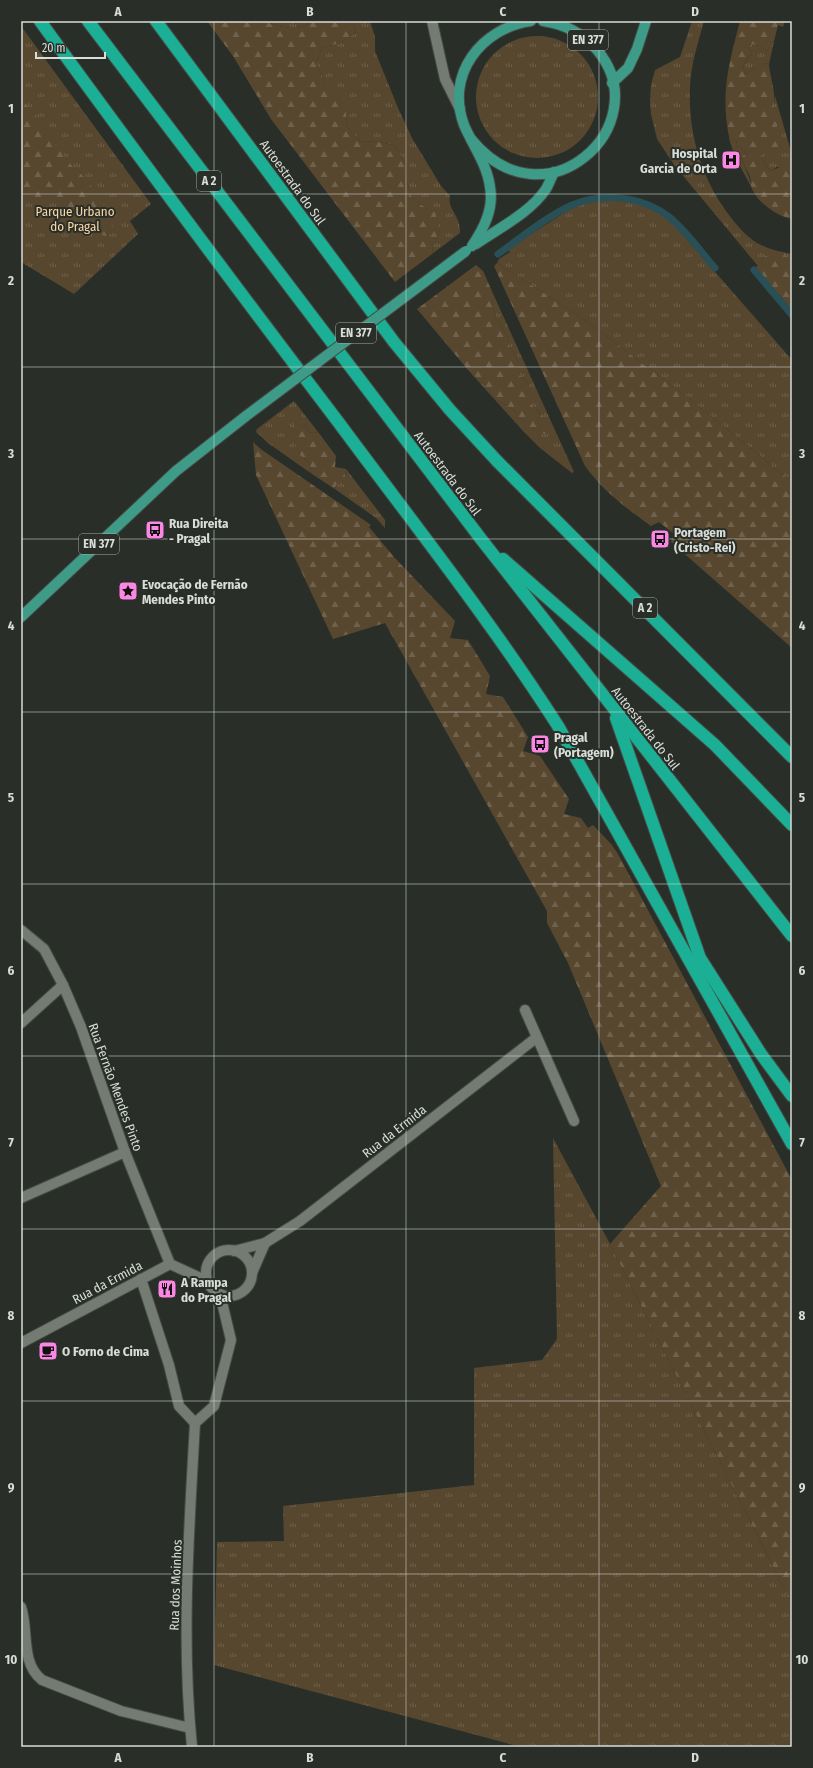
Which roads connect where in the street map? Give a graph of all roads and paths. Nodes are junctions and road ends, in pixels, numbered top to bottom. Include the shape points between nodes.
1 (40, 21) edge
2 (88, 21) edge
3 (156, 21) edge
4 (432, 21) edge
5 (531, 21) edge
6 (543, 21) edge
7 (646, 21) edge
8 (612, 83) junction
9 (460, 109) junction
10 (471, 139) junction
11 (554, 172) junction
12 (469, 249) junction
13 (481, 539) junction
14 (21, 617) edge
15 (613, 710) junction
16 (792, 757) edge
17 (792, 825) edge
18 (21, 930) edge
19 (792, 936) edge
20 (63, 985) junction
21 (525, 1010) dead end
22 (21, 1023) edge
23 (536, 1038) junction
24 (792, 1096) edge
25 (574, 1121) dead end
26 (792, 1144) edge
27 (126, 1152) junction
28 (21, 1198) edge
29 (265, 1244) junction
30 (234, 1251) junction
31 (170, 1264) junction
32 (252, 1273) junction
33 (141, 1279) junction
34 (207, 1281) junction
35 (220, 1294) junction
36 (21, 1343) edge
37 (195, 1423) junction
38 (21, 1607) edge
39 (190, 1728) junction
40 (192, 1747) edge

1 - 26 highway via 161,188 530,681 566,739
2 - 13 highway, Autoestrada do Sul / A 2
3 - 16 highway, Autoestrada do Sul / A 2 via 368,308 450,410 497,461
4 - 9 street via 445,79
5 - 9 main road, EN 377 via 503,28 477,48 462,77
6 - 8 main road, EN 377 via 569,28 582,35 602,56
7 - 8 main road via 628,68
8 - 11 main road, EN 377 via 613,105 604,135 583,159
9 - 10 main road, EN 377
10 - 11 main road, EN 377 via 487,156 507,169 523,174
10 - 12 main road via 488,175 491,200 486,221
11 - 12 main road via 546,189 534,202
12 - 14 main road, EN 377, bridge via 176,471
13 - 15 highway, Autoestrada do Sul / A 2
13 - 17 highway via 715,745
15 - 19 highway, Autoestrada do Sul / A 2
15 - 24 highway via 700,958 761,1054
18 - 20 street, Rua Fernão Mendes Pinto via 44,949
20 - 22 street
20 - 27 street, Rua Fernão Mendes Pinto via 81,1027
21 - 23 street
23 - 25 street
23 - 29 street, Rua da Ermida via 300,1221
27 - 28 street
27 - 31 street, Rua Fernão Mendes Pinto
29 - 30 street
29 - 32 street
30 - 32 street via 248,1260
30 - 34 street via 226,1250 214,1256 207,1265
31 - 33 street, Rua da Ermida
31 - 34 street
32 - 35 street via 250,1281 241,1293 227,1296
33 - 36 street, Rua da Ermida
33 - 37 street via 169,1365 179,1406
34 - 35 street via 213,1290
35 - 37 street via 231,1340 214,1406
37 - 39 street, Rua dos Moinhos via 187,1572 186,1649
38 - 39 street via 27,1654 36,1675 42,1680 121,1711
39 - 40 street, Rua dos Moinhos

